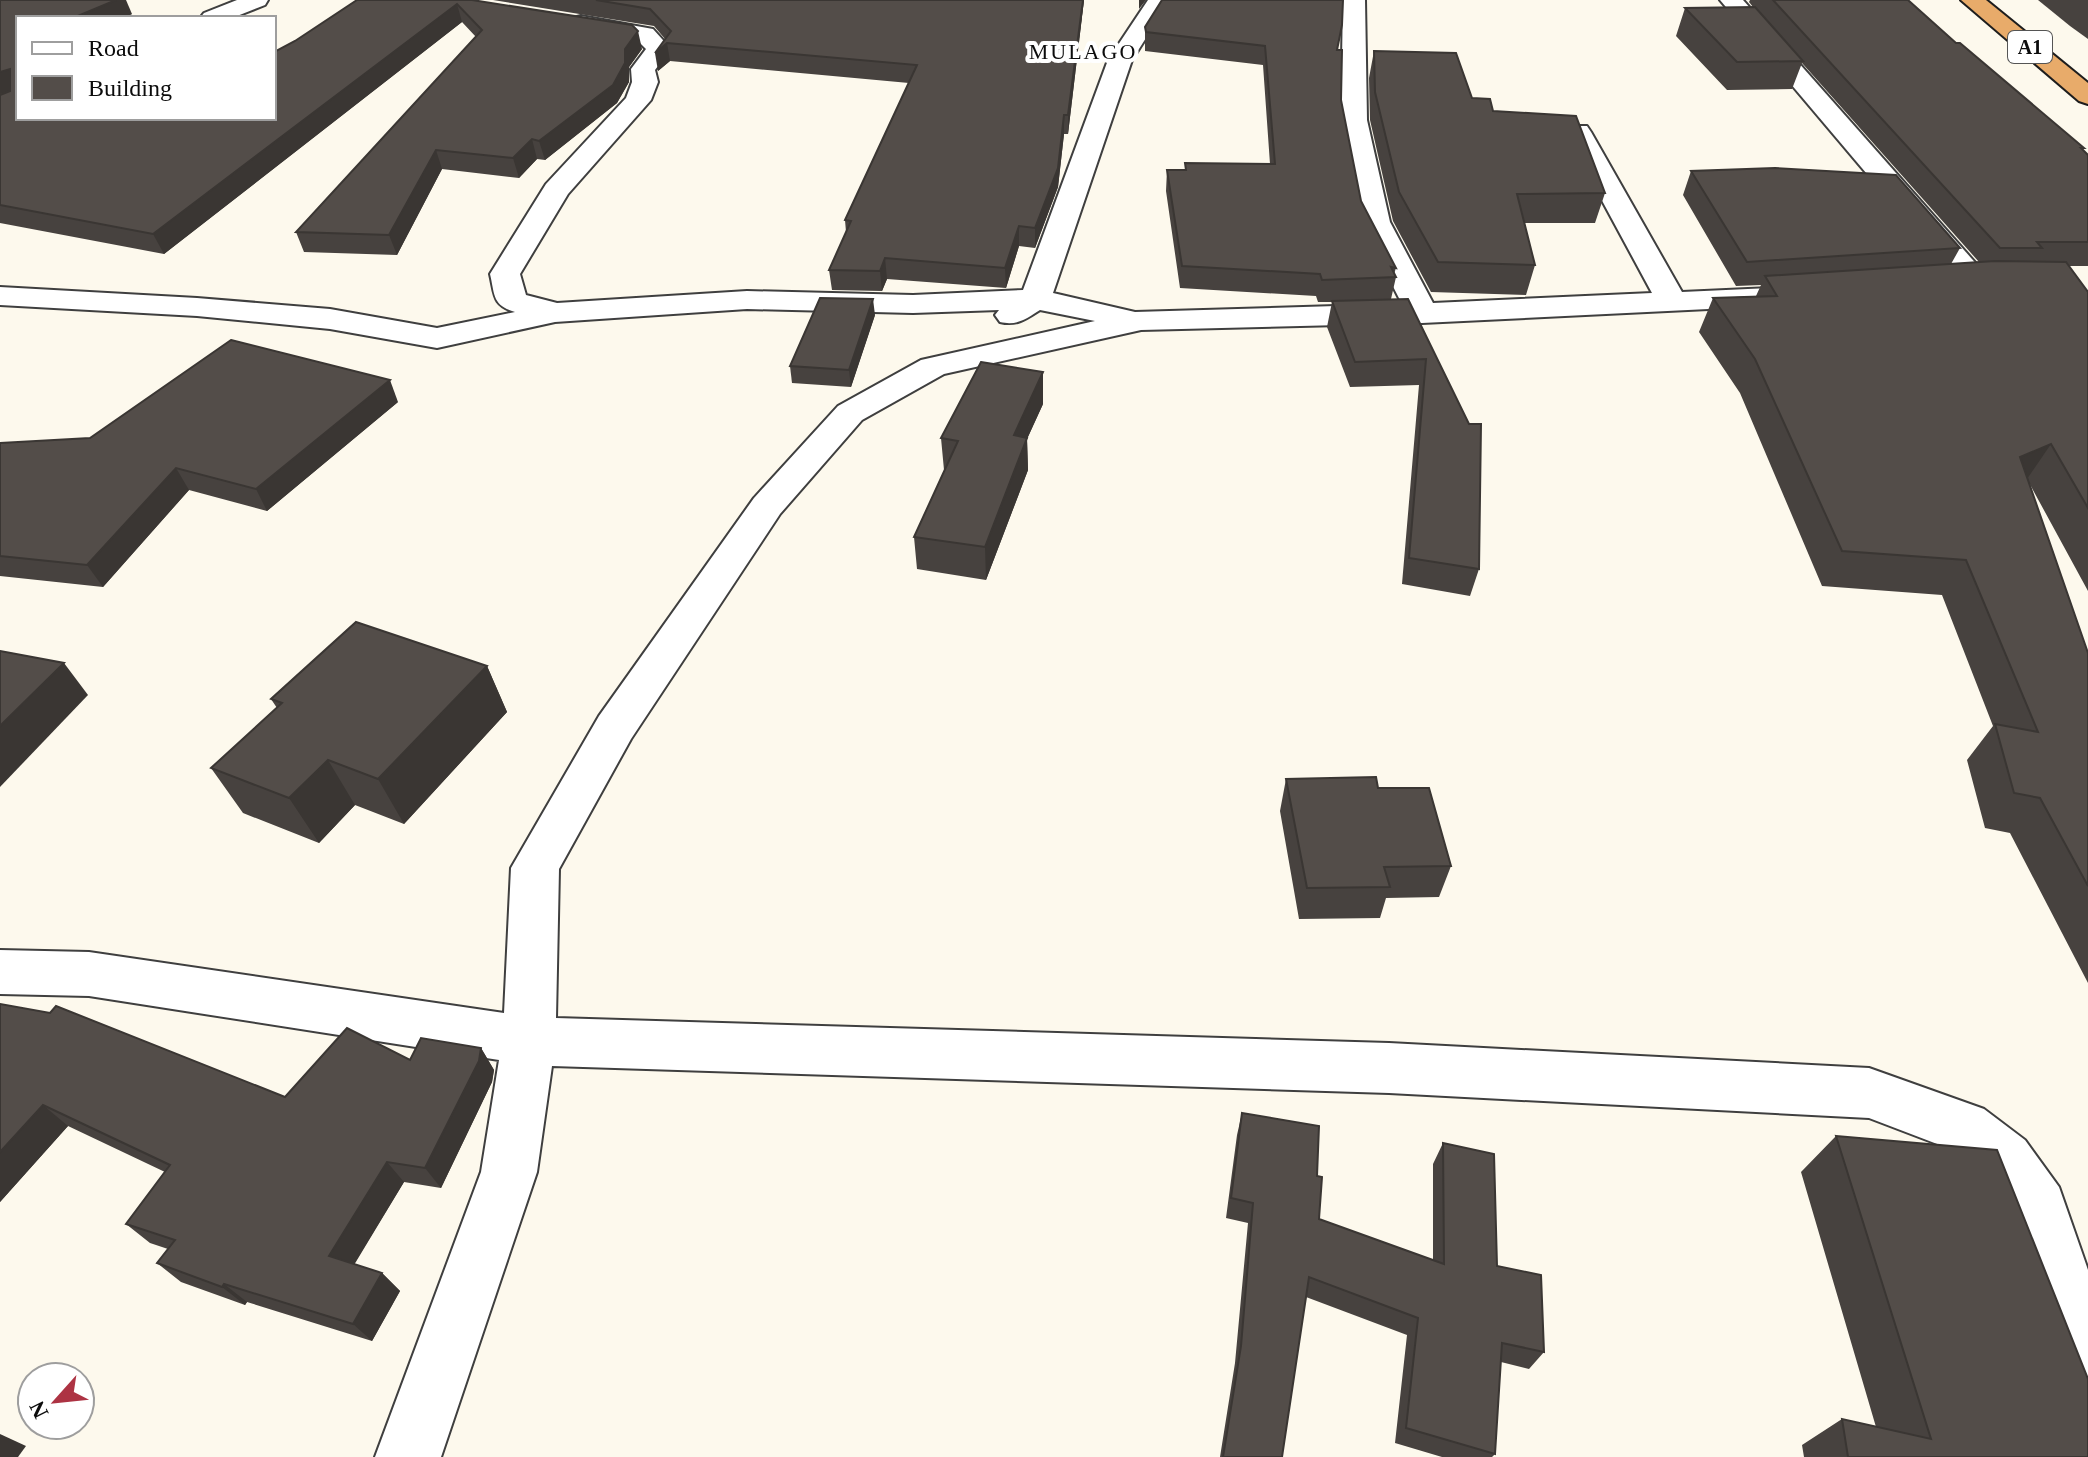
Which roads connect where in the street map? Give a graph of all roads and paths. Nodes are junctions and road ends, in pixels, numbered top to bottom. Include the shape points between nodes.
1 (257, 0) edge
2 (1159, 0) edge
3 (1354, 0) edge
4 (1731, 0) edge
5 (1972, 0) edge
6 (217, 16) edge
7 (560, 19) edge
8 (2088, 96) edge
9 (1578, 132) edge
10 (1976, 283) junction
11 (2018, 284) edge
12 (1929, 287) edge
13 (1806, 295) edge
14 (1035, 299) junction
15 (5, 301) edge
16 (1673, 303) junction
17 (556, 313) junction
18 (1422, 313) junction
19 (1141, 320) junction
20 (933, 367) junction
21 (0, 972) edge
22 (529, 1041) junction
23 (2088, 1363) edge
24 (408, 1457) edge

1 - 6 street
2 - 14 street via 1120,60
3 - 18 street via 1354,120 1375,222
4 - 10 street
5 - 8 highway, A1
7 - 17 street via 645,34 659,49 643,69 645,82 638,100 556,190 505,274 512,301
9 - 16 street
10 - 11 street
10 - 12 street
13 - 16 street
14 - 17 street via 913,304 747,300
14 - 19 street
14 - 20 street
15 - 17 street via 197,307 330,319 437,338
16 - 18 street
18 - 19 street
19 - 20 street
20 - 22 street via 850,413 767,506 615,728 535,868
21 - 22 street via 89,974
22 - 23 street via 1389,1068 1869,1093 1964,1128 2005,1159 2038,1207
22 - 24 street via 509,1172

